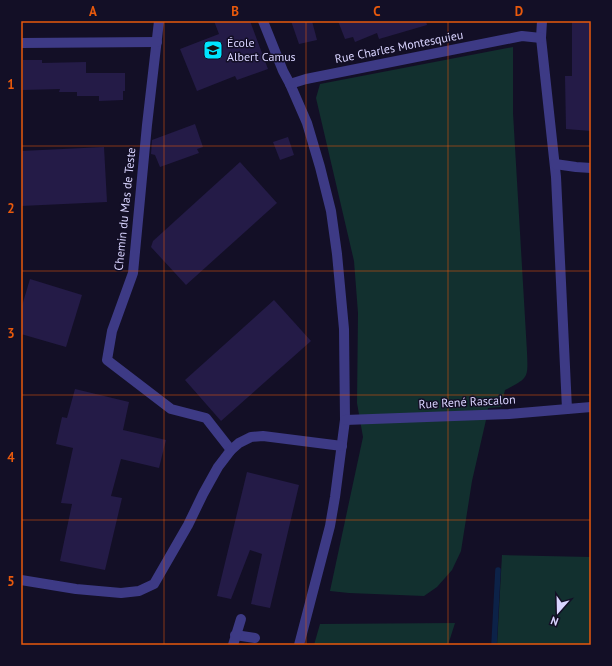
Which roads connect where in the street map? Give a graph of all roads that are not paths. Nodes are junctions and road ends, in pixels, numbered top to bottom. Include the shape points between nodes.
1 (159, 21) edge
2 (263, 21) edge
3 (542, 21) edge
4 (541, 38) junction
5 (156, 42) junction
6 (21, 43) edge
7 (290, 84) junction
8 (555, 164) junction
9 (591, 168) edge
10 (591, 407) edge
11 (567, 409) junction
12 (345, 420) junction
13 (342, 446) junction
14 (231, 450) junction
15 (21, 580) edge
16 (241, 619) dead end
17 (236, 635) junction
18 (255, 638) dead end
19 (233, 645) edge
20 (299, 645) edge

1 - 5 street, Chemin du Mas de Teste
2 - 7 street
3 - 4 street
4 - 7 street, Rue Charles Montesquieu via 522,36
4 - 8 street
5 - 6 street
5 - 14 street, Chemin du Mas de Teste via 133,273 112,331 107,360 171,409 206,418
7 - 12 street via 307,123 331,212 344,329
8 - 9 street
8 - 11 street
10 - 11 street, Rue René Rascalon
11 - 12 street, Rue René Rascalon via 509,414
12 - 13 street
13 - 14 street via 263,436 251,437
13 - 20 street via 330,526
14 - 15 street via 218,467 154,584 139,591 121,592 76,589
16 - 17 street
17 - 18 street
17 - 19 street

